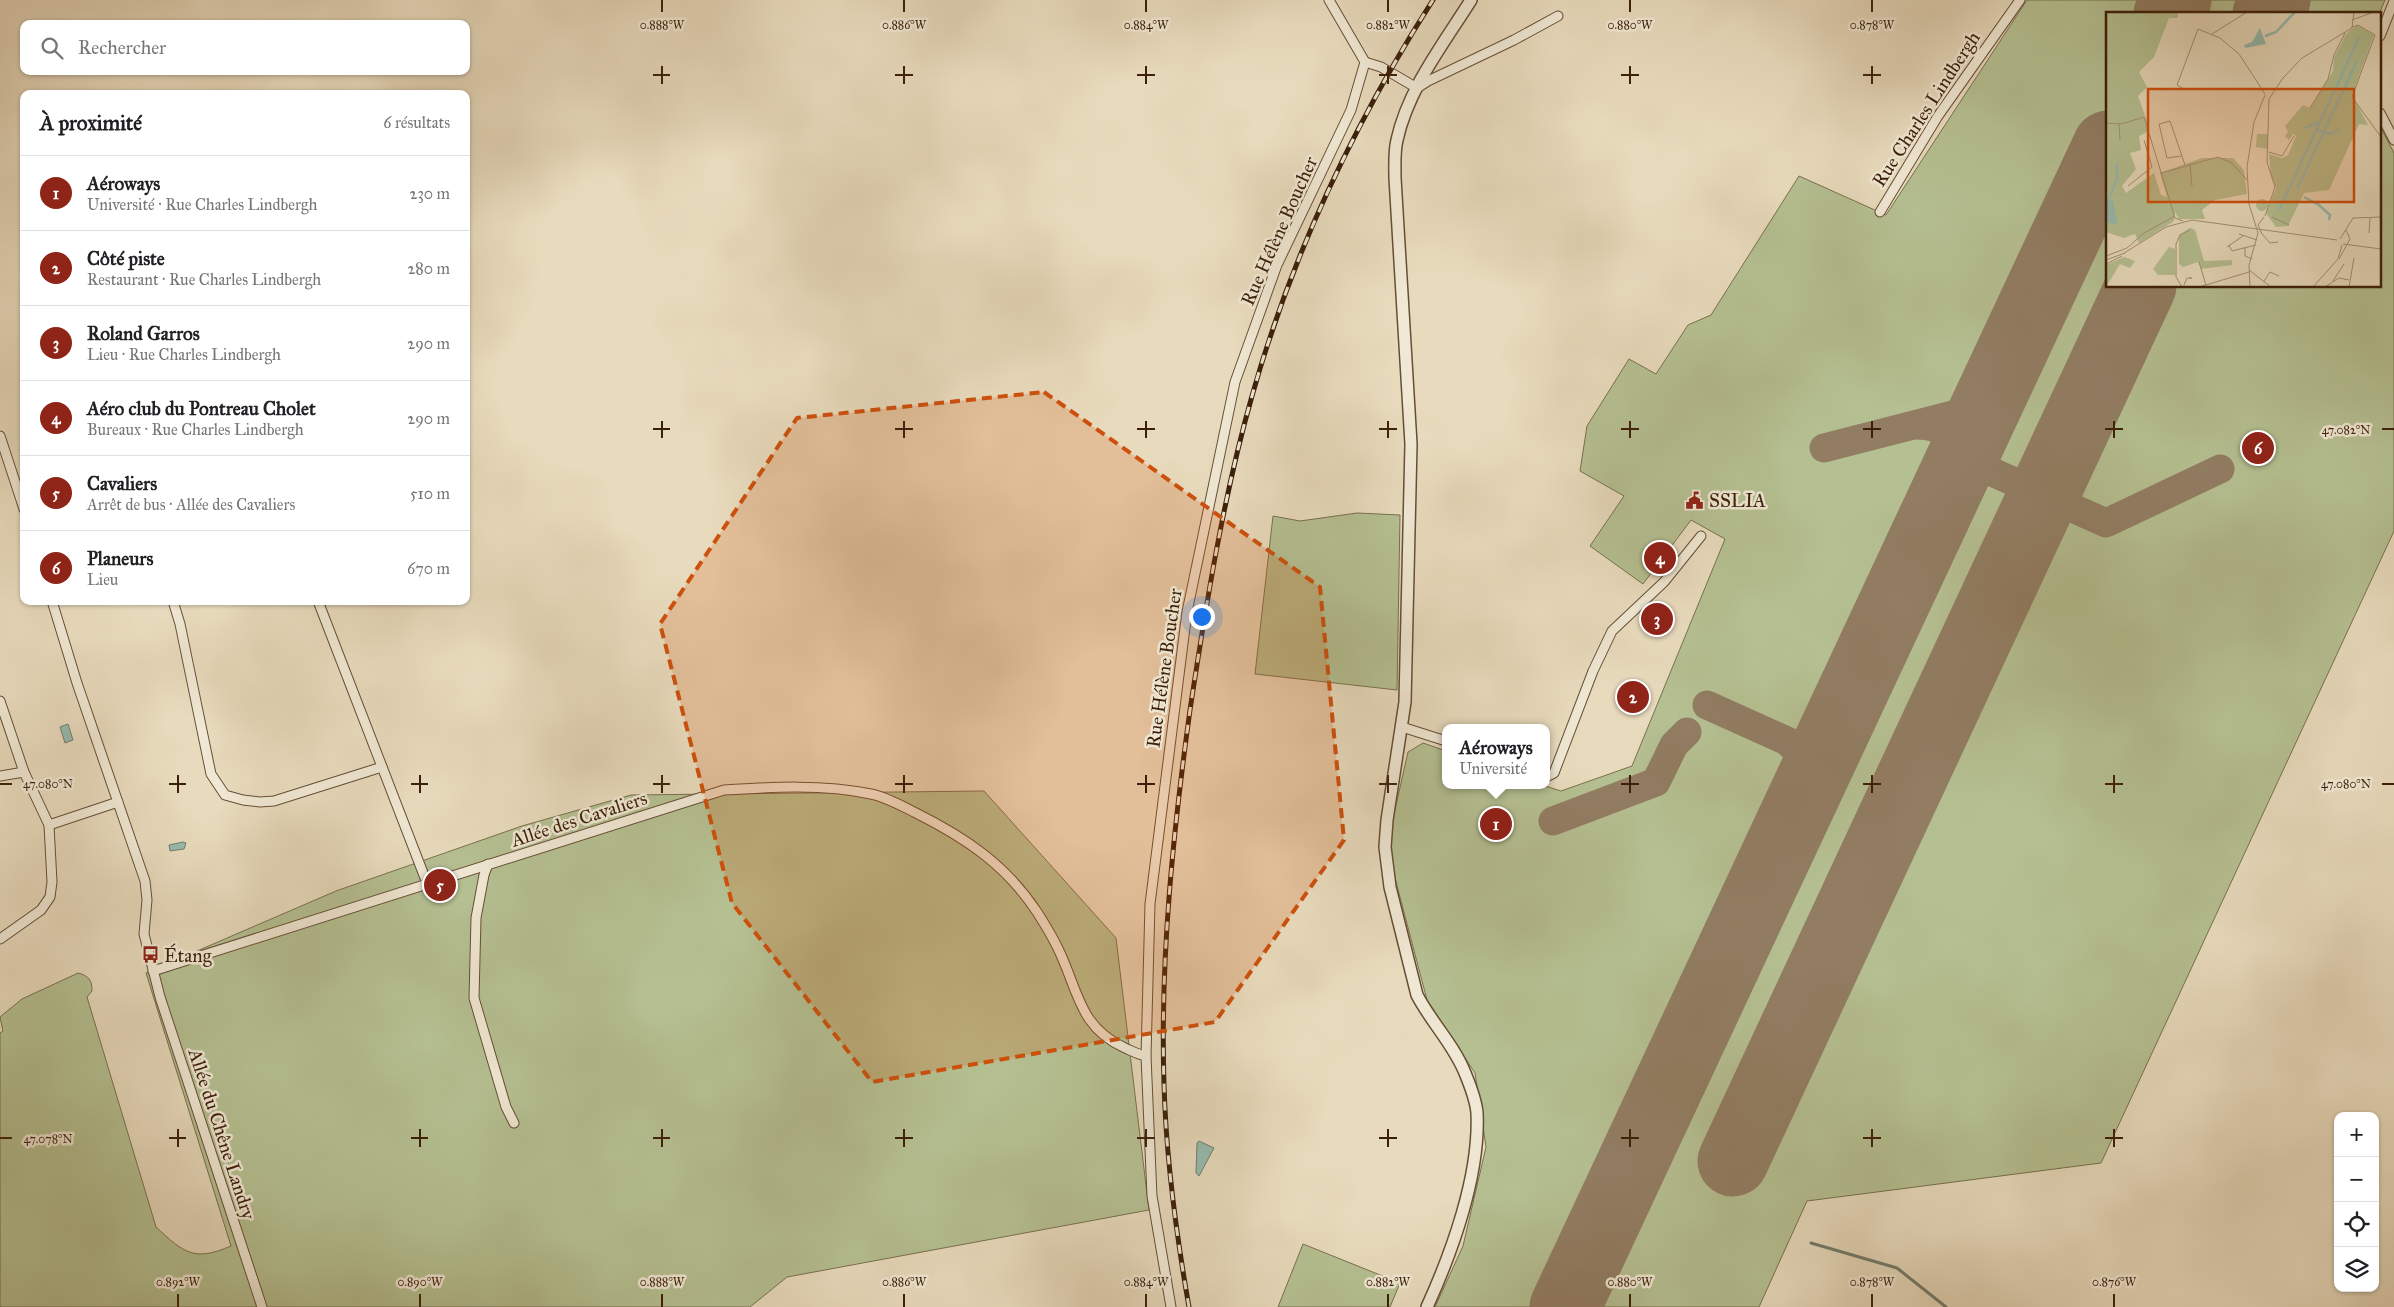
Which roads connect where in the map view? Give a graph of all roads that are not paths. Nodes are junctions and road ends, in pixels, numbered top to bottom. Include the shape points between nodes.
1 (1329, 0) edge
2 (1471, 0) edge
3 (2020, 0) edge
4 (2394, 1) edge
5 (1558, 16) dead end
6 (2382, 31) edge
7 (1365, 62) junction
8 (1417, 88) junction
9 (2382, 117) edge
10 (2394, 140) edge
11 (1880, 212) dead end
12 (0, 436) edge
13 (20, 497) edge
14 (1701, 536) dead end
15 (53, 605) edge
16 (174, 605) edge
17 (320, 605) edge
18 (0, 701) edge
19 (1402, 727) junction
20 (1442, 740) edge
21 (382, 768) junction
22 (24, 772) junction
23 (1550, 774) edge
24 (0, 776) edge
25 (118, 802) junction
26 (49, 825) junction
27 (488, 864) junction
28 (429, 882) junction
29 (0, 939) edge
30 (153, 971) junction
31 (1146, 1056) junction
32 (514, 1123) dead end
33 (262, 1307) edge
34 (1171, 1307) edge
35 (1426, 1307) edge

1 - 7 street
2 - 8 street
3 - 11 street, Rue Charles Lindbergh via 1938,116
4 - 6 street
5 - 8 street
7 - 8 street via 1381,67
7 - 31 street, Rue Hélène Boucher via 1350,110 1277,265 1235,382 1186,612 1150,904
8 - 19 street via 1396,141 1395,178 1411,444
9 - 10 street
12 - 13 street
14 - 23 street via 1664,582 1612,631 1554,773
15 - 25 street, Allée du Chêne Landry
16 - 21 street via 211,774 225,795 243,800 274,801
17 - 21 street
18 - 22 street
19 - 20 street
19 - 35 street via 1387,820 1385,847 1389,879 1417,995 1457,1057 1471,1088 1476,1112 1473,1164 1456,1237
21 - 28 street
22 - 24 street
22 - 26 street
25 - 26 street
25 - 30 street, Allée du Chêne Landry via 145,880 144,934
26 - 29 street via 50,897 42,910
27 - 28 street, Allée des Cavaliers
27 - 31 street, Allée des Cavaliers via 724,790 816,788 872,794 948,829 986,855 1037,912 1060,954 1088,1020 1112,1042
27 - 32 street via 476,918 474,998 506,1107
28 - 30 street, Allée des Cavaliers
30 - 33 street, Allée du Chêne Landry
31 - 34 street, Rue Hélène Boucher via 1152,1196

